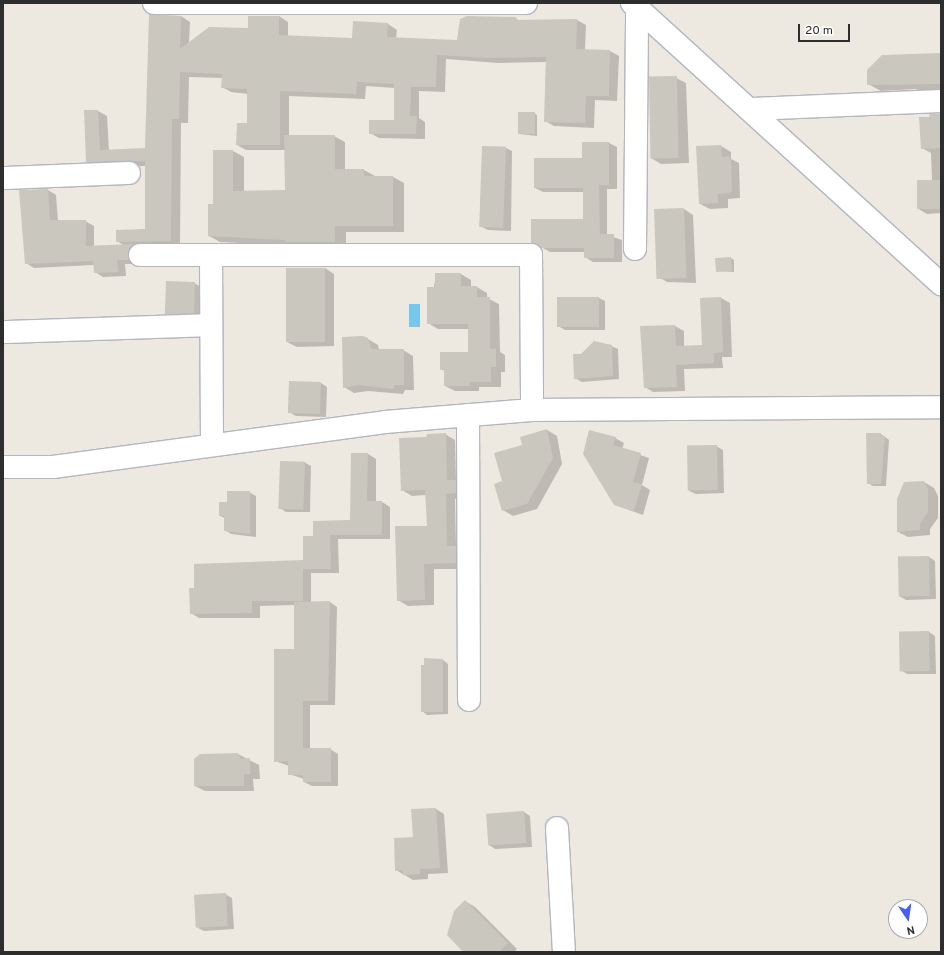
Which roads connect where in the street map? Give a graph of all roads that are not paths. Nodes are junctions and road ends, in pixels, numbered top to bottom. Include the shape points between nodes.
1 (154, 3) edge
2 (526, 3) edge
3 (635, 5) edge
4 (941, 101) edge
5 (752, 109) junction
6 (128, 173) dead end
7 (3, 178) edge
8 (635, 249) dead end
9 (140, 255) dead end
10 (211, 255) junction
11 (941, 284) edge
12 (210, 325) junction
13 (3, 332) edge
14 (941, 407) edge
15 (532, 410) junction
16 (468, 415) junction
17 (212, 444) junction
18 (3, 467) edge
19 (469, 700) dead end
20 (557, 828) dead end
21 (564, 952) edge

1 - 2 street
3 - 5 street
3 - 8 street
4 - 5 street
5 - 11 street
6 - 7 street
9 - 10 street
10 - 12 street
10 - 15 street via 530,255
12 - 13 street
12 - 17 street
14 - 15 street
15 - 16 street
16 - 17 street via 385,422
16 - 19 street
17 - 18 street via 53,467
20 - 21 street

